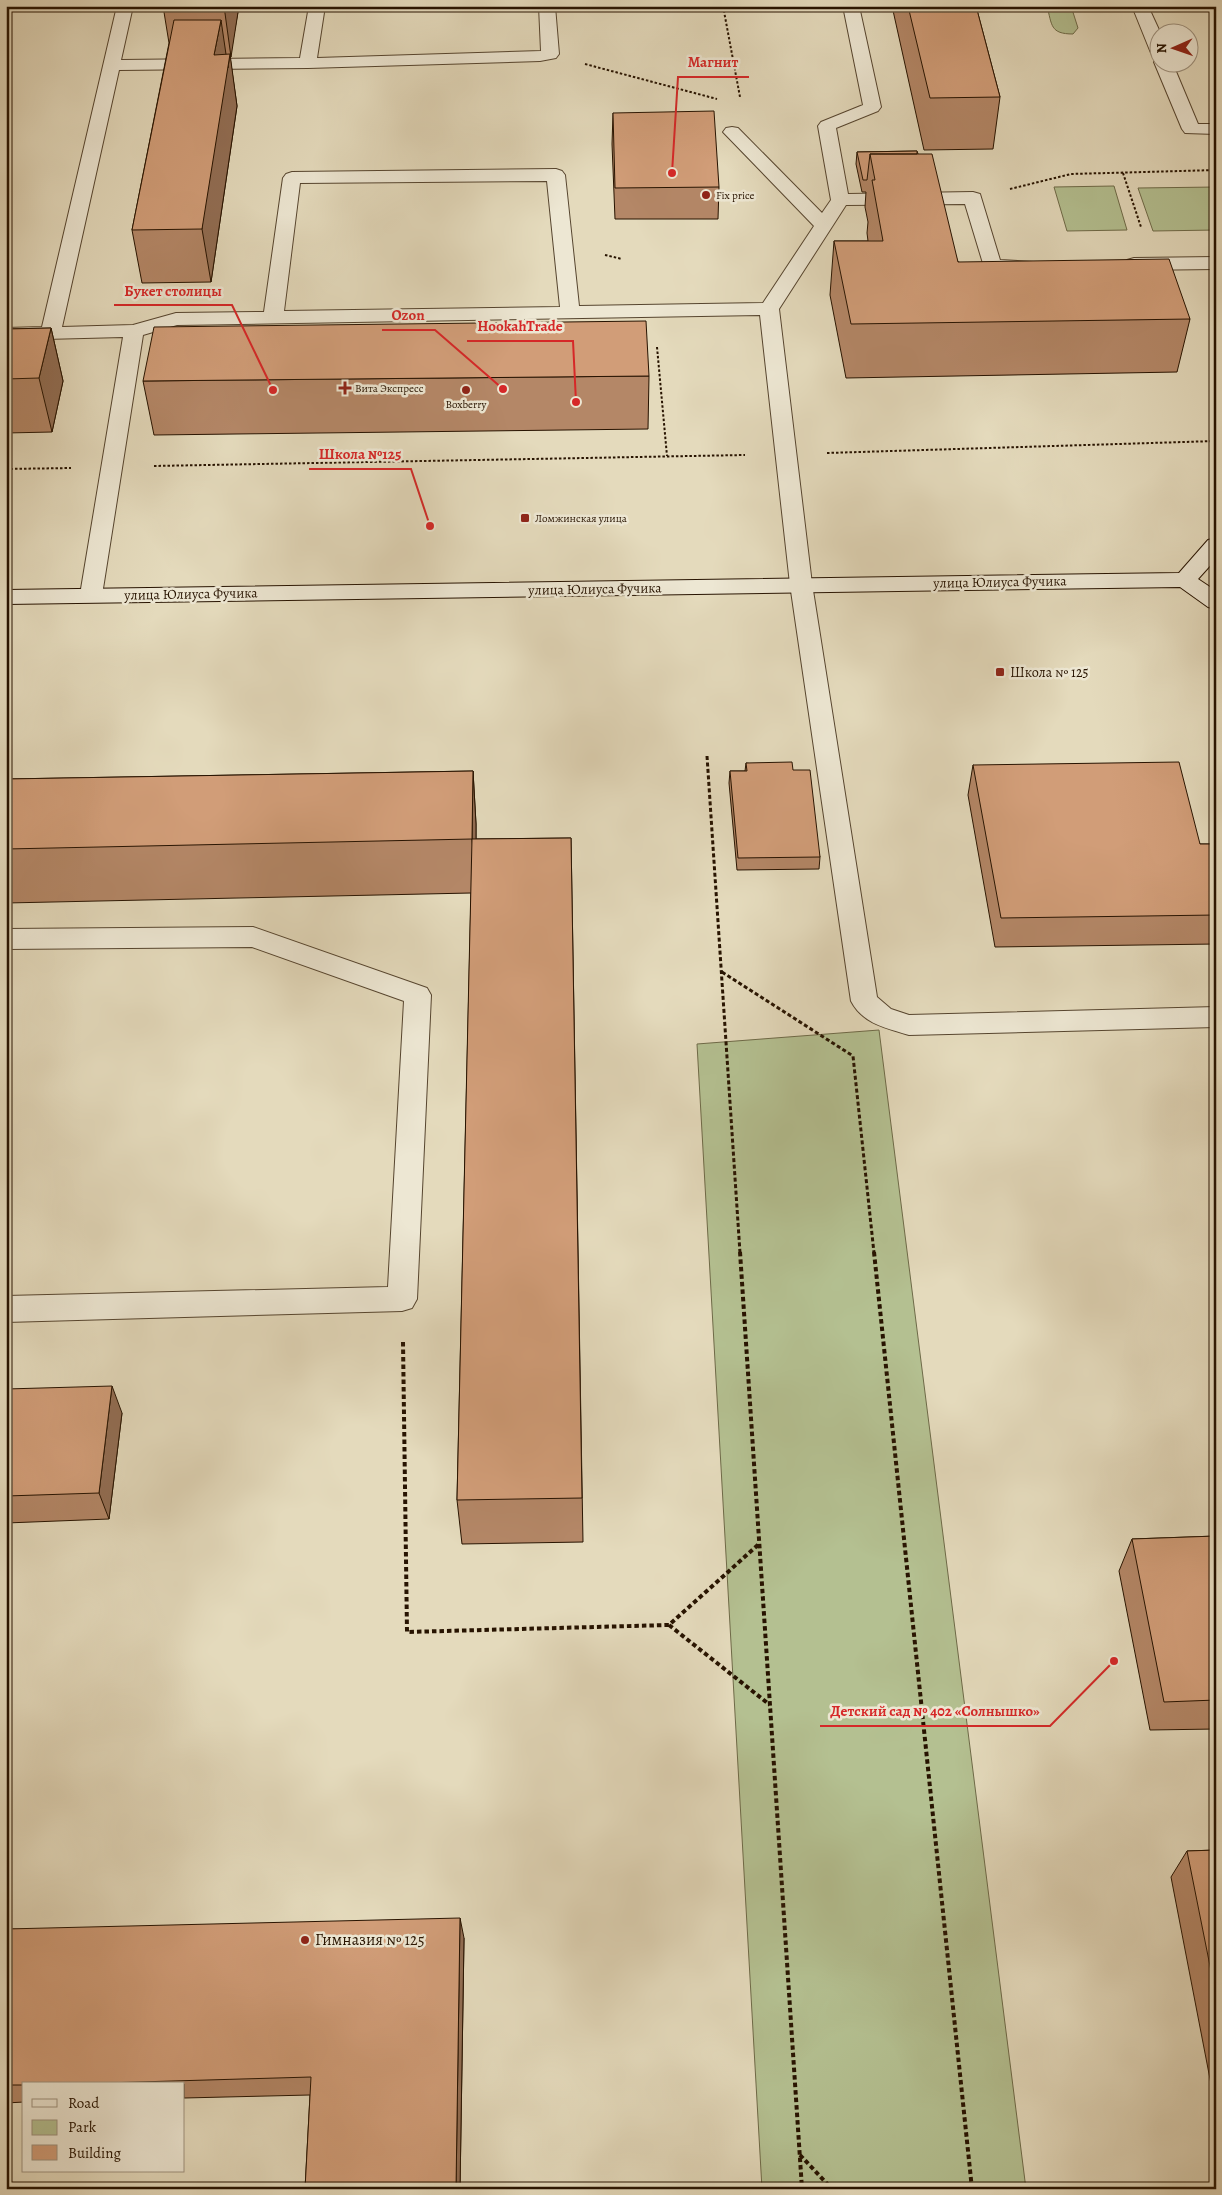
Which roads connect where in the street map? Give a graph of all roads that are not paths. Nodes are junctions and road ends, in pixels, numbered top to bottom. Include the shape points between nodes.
1 (125, 6) edge
2 (317, 6) edge
3 (547, 6) edge
4 (851, 6) edge
5 (1140, 6) edge
6 (1150, 30) edge
7 (308, 63) junction
8 (111, 65) junction
9 (1167, 72) edge
10 (1216, 128) edge
11 (732, 132) dead end
12 (840, 200) junction
13 (824, 225) junction
14 (1216, 262) edge
15 (1115, 264) edge
16 (1048, 265) edge
17 (769, 309) junction
18 (570, 312) junction
19 (273, 318) junction
20 (134, 331) junction
21 (50, 333) junction
22 (6, 334) edge
23 (1216, 545) edge
24 (1185, 580) junction
25 (801, 584) junction
26 (91, 595) junction
27 (6, 597) edge
28 (1216, 602) edge
29 (6, 940) edge
30 (1216, 1018) edge
31 (6, 1310) edge

1 - 8 main road
2 - 7 main road
3 - 7 main road via 550,54
4 - 12 main road via 872,107 828,126
5 - 6 main road
7 - 8 main road
8 - 21 main road
9 - 10 main road via 1191,129
11 - 13 main road
12 - 13 main road
12 - 16 main road via 973,198 992,266
13 - 17 main road
14 - 15 main road
17 - 18 main road
17 - 25 main road
18 - 19 main road
18 - 19 main road via 556,175 292,178
19 - 20 main road via 176,319
20 - 21 main road
20 - 26 main road
21 - 22 main road
23 - 24 main road
24 - 25 main road, улица Юлиуса Фучика
24 - 28 main road
25 - 26 main road, улица Юлиуса Фучика
25 - 30 main road via 864,1001 882,1016 908,1025
26 - 27 main road, улица Юлиуса Фучика
29 - 31 main road via 253,937 418,996 402,1299

